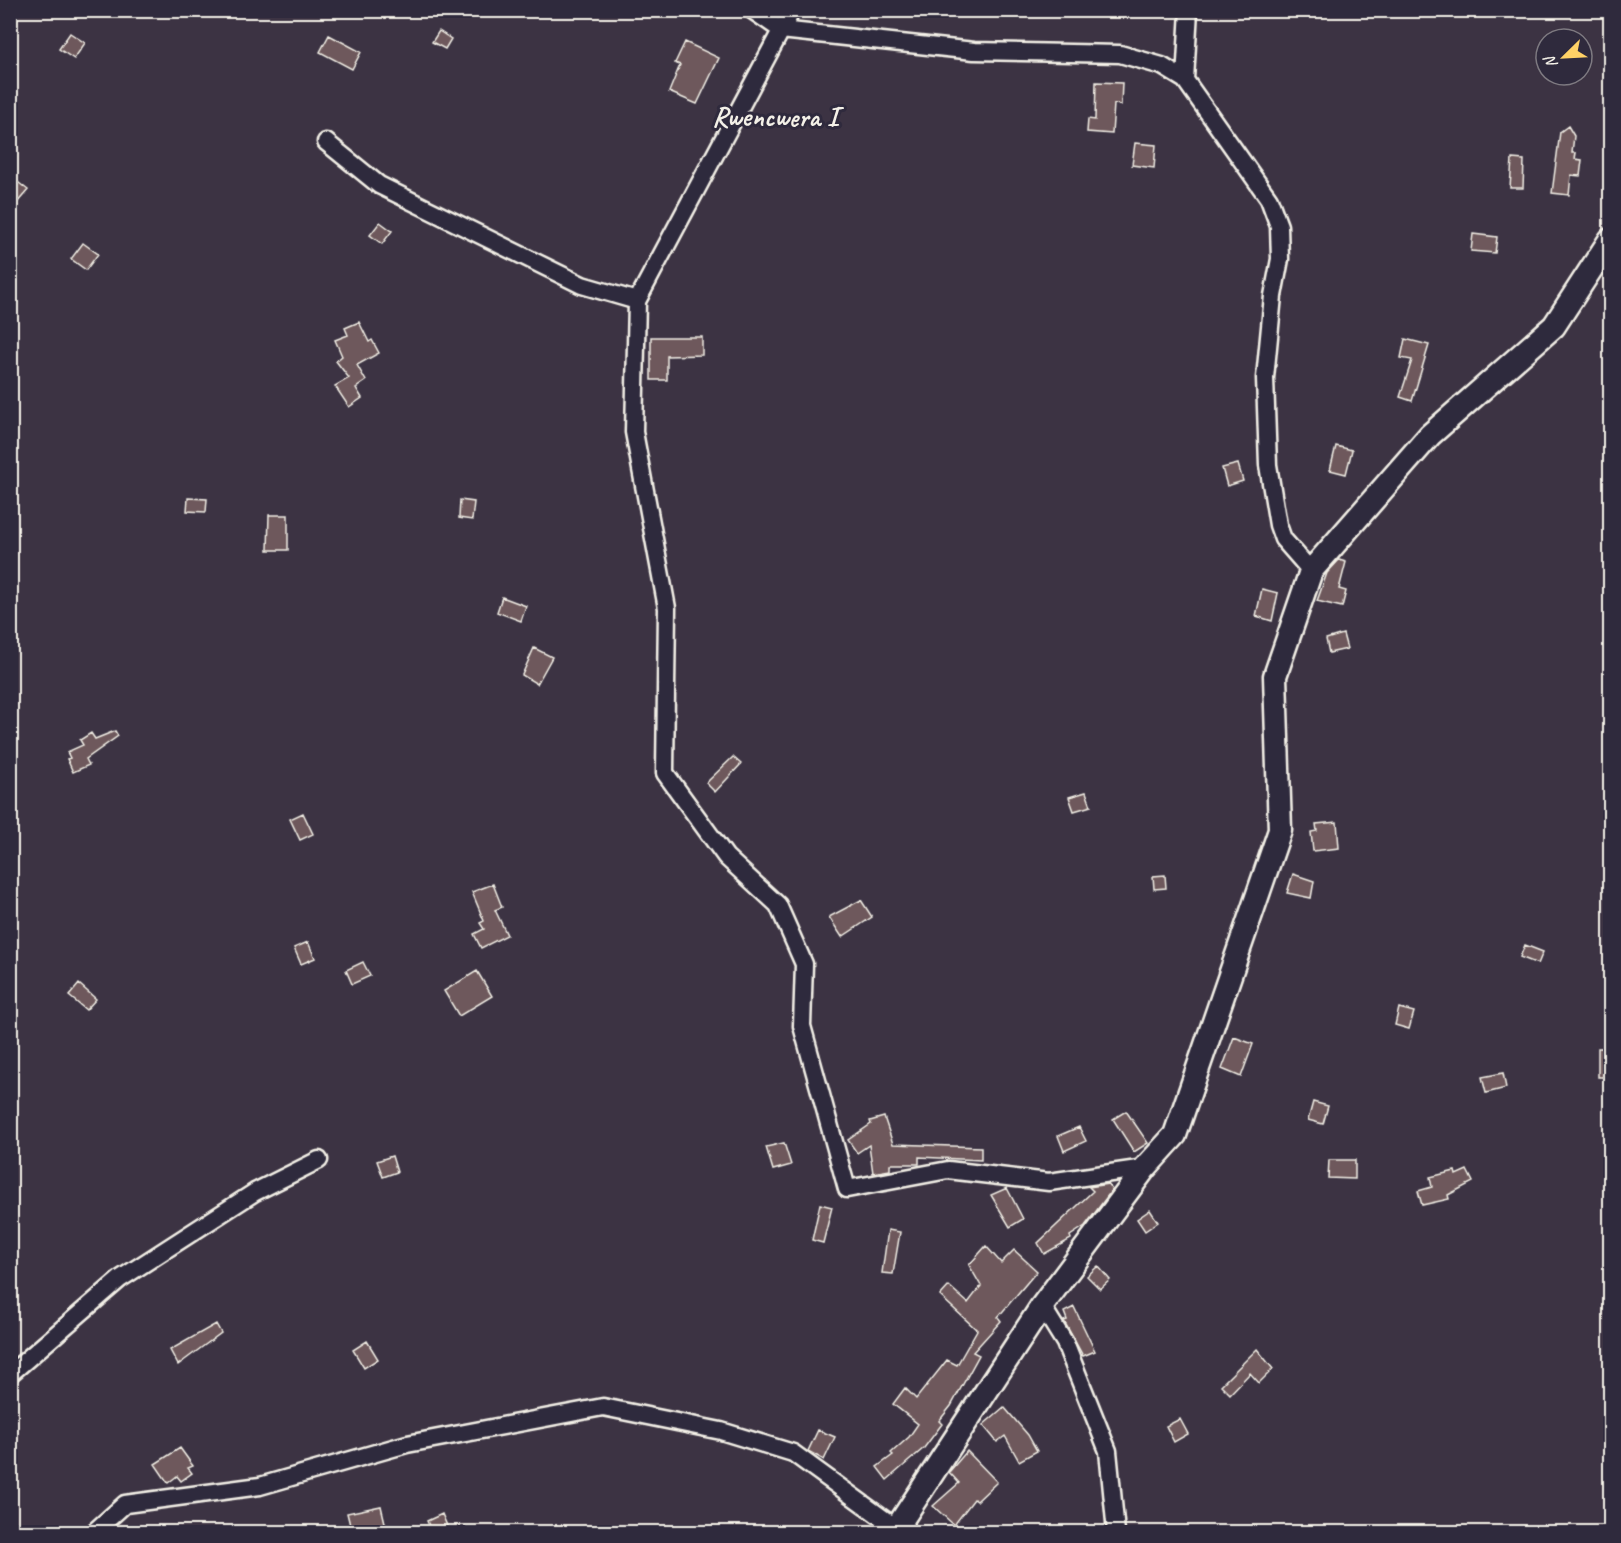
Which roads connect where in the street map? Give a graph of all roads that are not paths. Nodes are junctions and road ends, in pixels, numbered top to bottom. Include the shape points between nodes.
1 (752, 10) edge
2 (792, 10) edge
3 (1189, 10) edge
4 (782, 30) junction
5 (1185, 80) junction
6 (326, 142) dead end
7 (1611, 240) edge
8 (637, 301) junction
9 (1311, 571) junction
10 (319, 1160) dead end
11 (1144, 1168) junction
12 (1042, 1306) junction
13 (10, 1374) edge
14 (895, 1530) edge
15 (94, 1533) edge
16 (1116, 1533) edge

1 - 4 street
2 - 4 street
3 - 5 street
4 - 5 street via 974,51 1120,54 1162,66
4 - 8 street
5 - 9 street via 1269,199 1278,226 1281,259 1265,378 1268,465 1283,539
6 - 8 street via 379,185 582,285
7 - 9 street via 1554,326 1430,435
8 - 11 street via 634,432 667,608 665,773 726,857 778,905 800,954 804,964 802,1026 847,1189 948,1170 1049,1182
9 - 11 street via 1275,676 1280,830 1175,1135
10 - 13 street via 255,1192 120,1279
11 - 12 street
12 - 14 street
12 - 16 street via 1065,1343 1107,1451
14 - 15 street via 793,1453 721,1431 603,1407 407,1444 260,1486 125,1504

